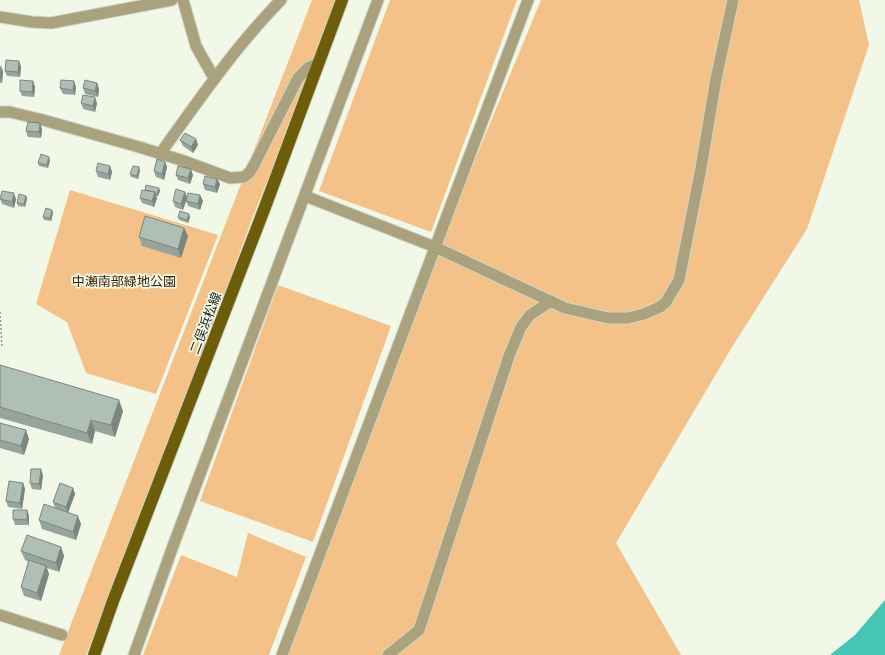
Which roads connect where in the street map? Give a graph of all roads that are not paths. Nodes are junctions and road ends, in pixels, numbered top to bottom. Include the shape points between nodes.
1 (172, 0) edge
2 (184, 0) edge
3 (281, 0) edge
4 (342, 0) edge
5 (378, 0) edge
6 (528, 0) edge
7 (733, 0) edge
8 (0, 17) edge
9 (319, 63) junction
10 (214, 78) junction
11 (0, 112) edge
12 (160, 154) junction
13 (304, 196) junction
14 (435, 247) junction
15 (551, 301) junction
16 (0, 615) edge
17 (62, 635) dead end
18 (94, 655) edge
19 (134, 655) edge
20 (282, 655) edge
21 (388, 655) edge

1 - 8 street via 51,23
2 - 10 street via 196,46
3 - 10 street
4 - 9 main road, 二俣浜松線
5 - 13 street
6 - 14 street
7 - 15 street via 679,280 674,290 660,307 628,318 587,314
9 - 12 street via 303,71 298,78 255,163 244,178 230,178
9 - 18 main road, 二俣浜松線
10 - 12 street
11 - 12 street via 43,120
13 - 14 street
13 - 19 street
14 - 15 street
14 - 20 street
15 - 21 street via 530,315 521,327 509,356 420,630
16 - 17 street

